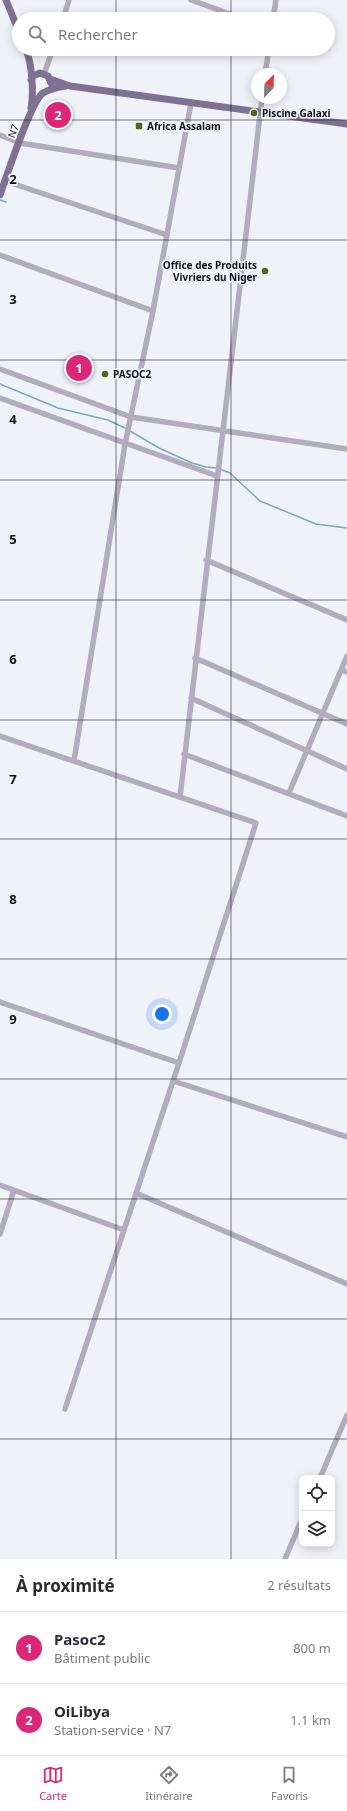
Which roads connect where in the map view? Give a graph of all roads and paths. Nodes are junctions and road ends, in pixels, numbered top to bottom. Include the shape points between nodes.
1 (6, 0) edge
2 (69, 0) edge
3 (191, 0) edge
4 (276, 0) edge
5 (65, 12) edge
6 (224, 12) edge
7 (274, 12) edge
8 (12, 15) edge
9 (28, 56) edge
10 (30, 56) edge
11 (50, 56) edge
12 (268, 56) edge
13 (267, 68) edge
14 (42, 73) junction
15 (50, 79) junction
16 (31, 80) junction
17 (70, 86) junction
18 (32, 88) junction
19 (46, 92) junction
20 (191, 103) junction
21 (261, 104) edge
22 (260, 112) junction
23 (29, 118) junction
24 (347, 124) edge
25 (0, 135) edge
26 (20, 143) junction
27 (179, 168) junction
28 (5, 181) junction
29 (0, 195) edge
30 (167, 235) junction
31 (0, 255) edge
32 (153, 311) junction
33 (0, 369) edge
34 (0, 398) edge
35 (131, 417) junction
36 (222, 432) junction
37 (125, 444) junction
38 (347, 449) edge
39 (217, 476) junction
40 (206, 560) junction
41 (347, 620) edge
42 (347, 656) edge
43 (195, 658) junction
44 (344, 671) edge
45 (191, 698) junction
46 (323, 714) junction
47 (347, 724) edge
48 (0, 736) edge
49 (307, 751) junction
50 (184, 754) junction
51 (74, 761) junction
52 (347, 769) edge
53 (289, 793) junction
54 (180, 797) junction
55 (347, 816) edge
56 (0, 1002) edge
57 (179, 1063) junction
58 (173, 1081) junction
59 (347, 1137) edge
60 (0, 1185) edge
61 (14, 1190) junction
62 (136, 1193) junction
63 (124, 1230) junction
64 (0, 1234) edge
65 (347, 1284) edge
66 (65, 1409) dead end
67 (347, 1415) edge
68 (321, 1475) edge
69 (299, 1526) edge
70 (285, 1559) edge

1 - 8 main road
2 - 5 street
3 - 6 street
4 - 7 street
9 - 16 main road
10 - 14 main road
11 - 14 street
12 - 13 street
14 - 15 main road
14 - 16 main road via 33,76
15 - 17 main road
15 - 19 main road via 51,87
16 - 18 main road
17 - 19 main road via 56,87
17 - 20 main road
18 - 19 main road via 38,93
18 - 23 main road
19 - 23 main road via 38,99
20 - 22 main road
20 - 27 street
21 - 22 street
22 - 24 main road
22 - 36 street
23 - 26 main road, N7
25 - 26 street
26 - 27 street
26 - 28 main road, N7
27 - 30 street
28 - 29 main road, N7
28 - 30 street
30 - 32 street
31 - 32 street
32 - 35 street
33 - 35 street
34 - 37 street
35 - 36 street
35 - 37 street
36 - 38 street
36 - 39 street
37 - 39 street
37 - 51 street
39 - 40 street
40 - 41 street
40 - 43 street
42 - 44 street
43 - 45 street
43 - 46 street
44 - 46 street
45 - 49 street
45 - 50 street
46 - 47 street
46 - 49 street
48 - 51 street
49 - 52 street
49 - 53 street
50 - 53 street
50 - 54 street
51 - 54 street
53 - 55 street
54 - 57 street via 256,823
56 - 57 street
57 - 58 street
58 - 59 street
58 - 62 street
60 - 61 street
61 - 63 street
61 - 64 street
62 - 63 street
62 - 65 street
63 - 66 street
67 - 68 street
69 - 70 street

